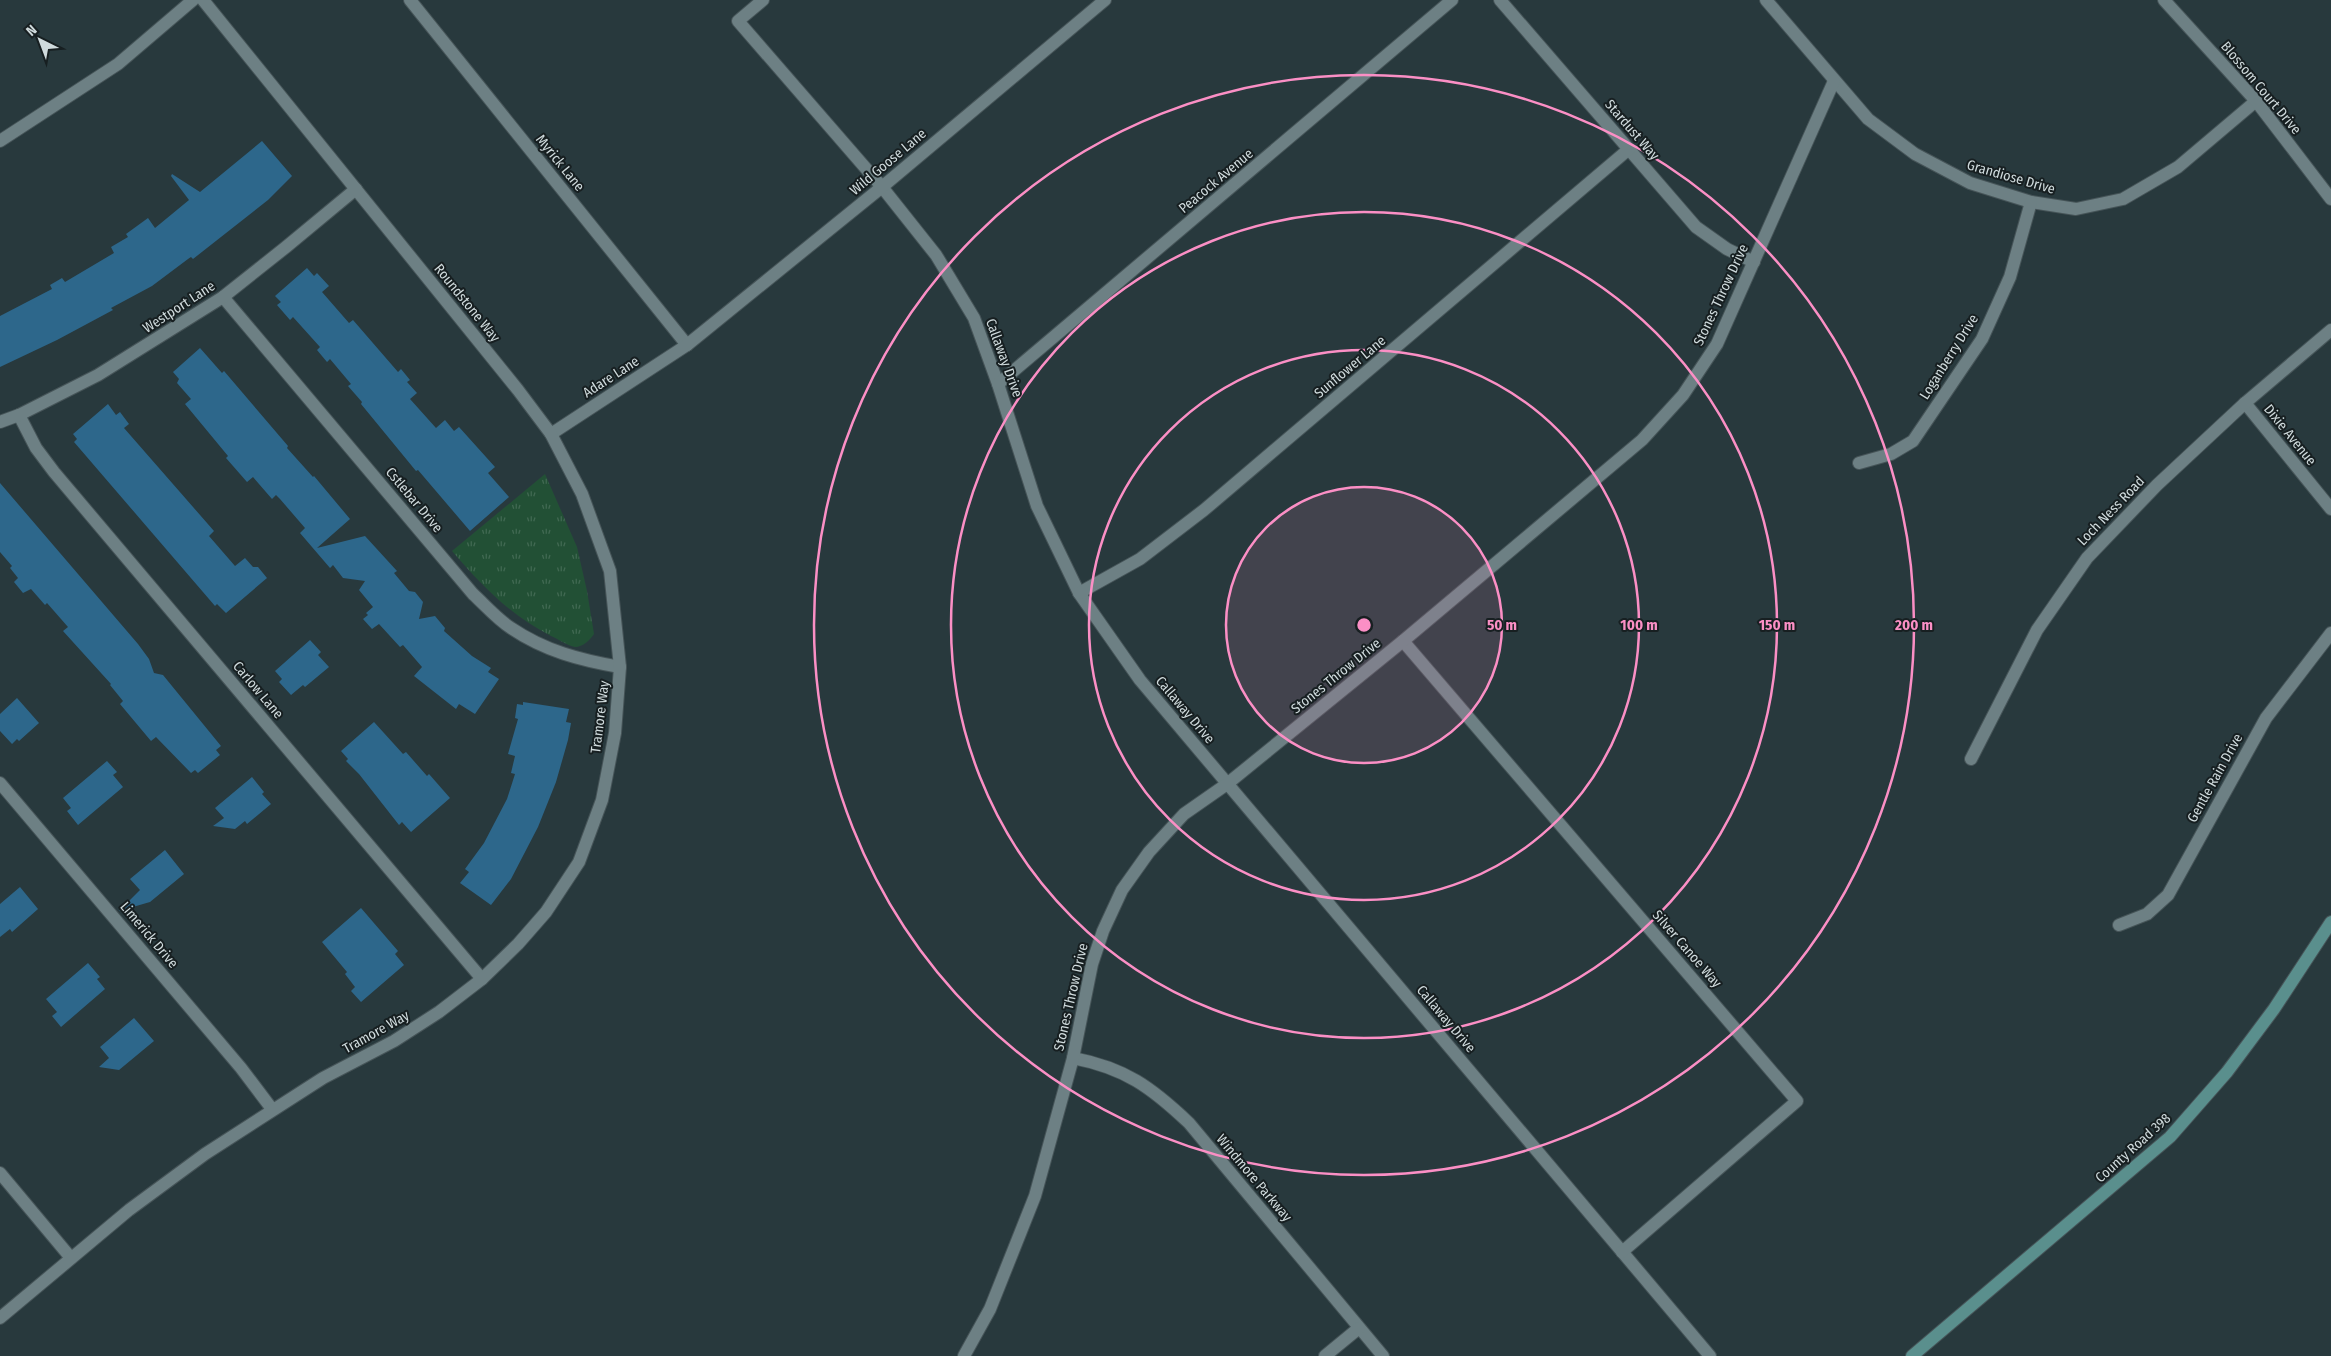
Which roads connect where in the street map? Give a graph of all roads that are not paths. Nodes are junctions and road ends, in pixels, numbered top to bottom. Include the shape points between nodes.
1 (193, 0) edge
2 (203, 0) edge
3 (410, 0) edge
4 (763, 0) edge
5 (1106, 0) edge
6 (1452, 0) edge
7 (1500, 0) edge
8 (1766, 0) edge
9 (2164, 0) edge
10 (1834, 81) junction
11 (2256, 101) junction
12 (0, 140) edge
13 (1629, 149) junction
14 (882, 187) junction
15 (356, 189) junction
16 (2331, 199) edge
17 (2031, 202) junction
18 (1754, 262) junction
19 (223, 297) junction
20 (2331, 330) edge
21 (687, 345) junction
22 (998, 384) junction
23 (2245, 403) junction
24 (19, 415) junction
25 (0, 422) edge
26 (551, 434) junction
27 (1859, 463) dead end
28 (2331, 509) edge
29 (1080, 593) junction
30 (2331, 633) edge
31 (1403, 641) junction
32 (620, 668) junction
33 (1971, 759) dead end
34 (0, 783) edge
35 (1227, 784) junction
36 (2331, 922) edge
37 (2118, 925) dead end
38 (482, 979) junction
39 (1073, 1058) junction
40 (272, 1109) junction
41 (0, 1172) edge
42 (1622, 1252) junction
43 (72, 1258) junction
44 (0, 1318) edge
45 (1359, 1328) junction
46 (964, 1356) edge
47 (1325, 1356) edge
48 (1383, 1356) edge
49 (1710, 1356) edge
50 (1912, 1356) edge

1 - 12 street via 118,64
2 - 15 street, Roundstone Way
3 - 21 street, Myrick Lane
4 - 14 street, Callaway Drive via 738,21
5 - 14 street, Wild Goose Lane
6 - 22 street, Peacock Avenue
7 - 13 street, Stardust Way
8 - 10 street, Grandiose Drive
9 - 11 street, Blossom Court Drive
10 - 17 street, Grandiose Drive via 1868,118 1915,154 1970,184
10 - 18 street, Stones Throw Drive
11 - 16 street, Blossom Court Drive
11 - 17 street, Grandiose Drive via 2178,167 2123,199 2076,209
13 - 18 street, Stardust Way via 1696,227 1727,249
13 - 29 street, Sunflower Lane via 1204,510 1140,559
14 - 21 street, Wild Goose Lane
14 - 22 street, Callaway Drive via 936,255 969,310
15 - 19 street, Westport Lane
15 - 26 street, Roundstone Way
17 - 27 street, Loganberry Drive via 2010,277 1982,339 1912,442 1891,454
18 - 31 street, Stones Throw Drive via 1717,344 1683,395 1642,440
19 - 24 street, Westport Lane via 98,374
19 - 32 street, Cstlebar Drive via 473,594 509,627 545,648 577,660
20 - 23 street, Loch Ness Road
21 - 26 street, Adare Lane
22 - 29 street, Callaway Drive via 1037,506
23 - 28 street, Dixie Avenue
23 - 33 street, Loch Ness Road via 2157,485 2087,558 2037,630
24 - 25 street, Westport Lane
24 - 38 street, Carlow Lane via 36,448 54,472
26 - 32 street, Roundstone Way via 582,494 610,571
29 - 35 street, Callaway Drive via 1140,680
30 - 37 street, Gentle Rain Drive via 2266,718 2168,895 2147,914
31 - 35 street, Stones Throw Drive
31 - 42 street, Silver Canoe Way via 1797,1101
32 - 38 street, Tramore Way via 615,733 602,800 579,862 546,912
34 - 40 street, Limerick Drive
35 - 39 street, Stones Throw Drive via 1184,814 1149,852 1122,890 1092,964
35 - 42 street, Callaway Drive
36 - 50 street, County Road 398 via 2274,1009 2222,1078 2170,1137
38 - 40 street, Tramore Way via 394,1041
39 - 45 street, Windmore Parkway via 1099,1063 1131,1076 1165,1100 1189,1123
39 - 46 street, Stones Throw Drive via 1035,1196 990,1309
40 - 43 street, Tramore Way via 129,1210
41 - 43 street
42 - 49 street, Callaway Drive
43 - 44 street, Tramore Way
45 - 47 street
45 - 48 street, Windmore Parkway

